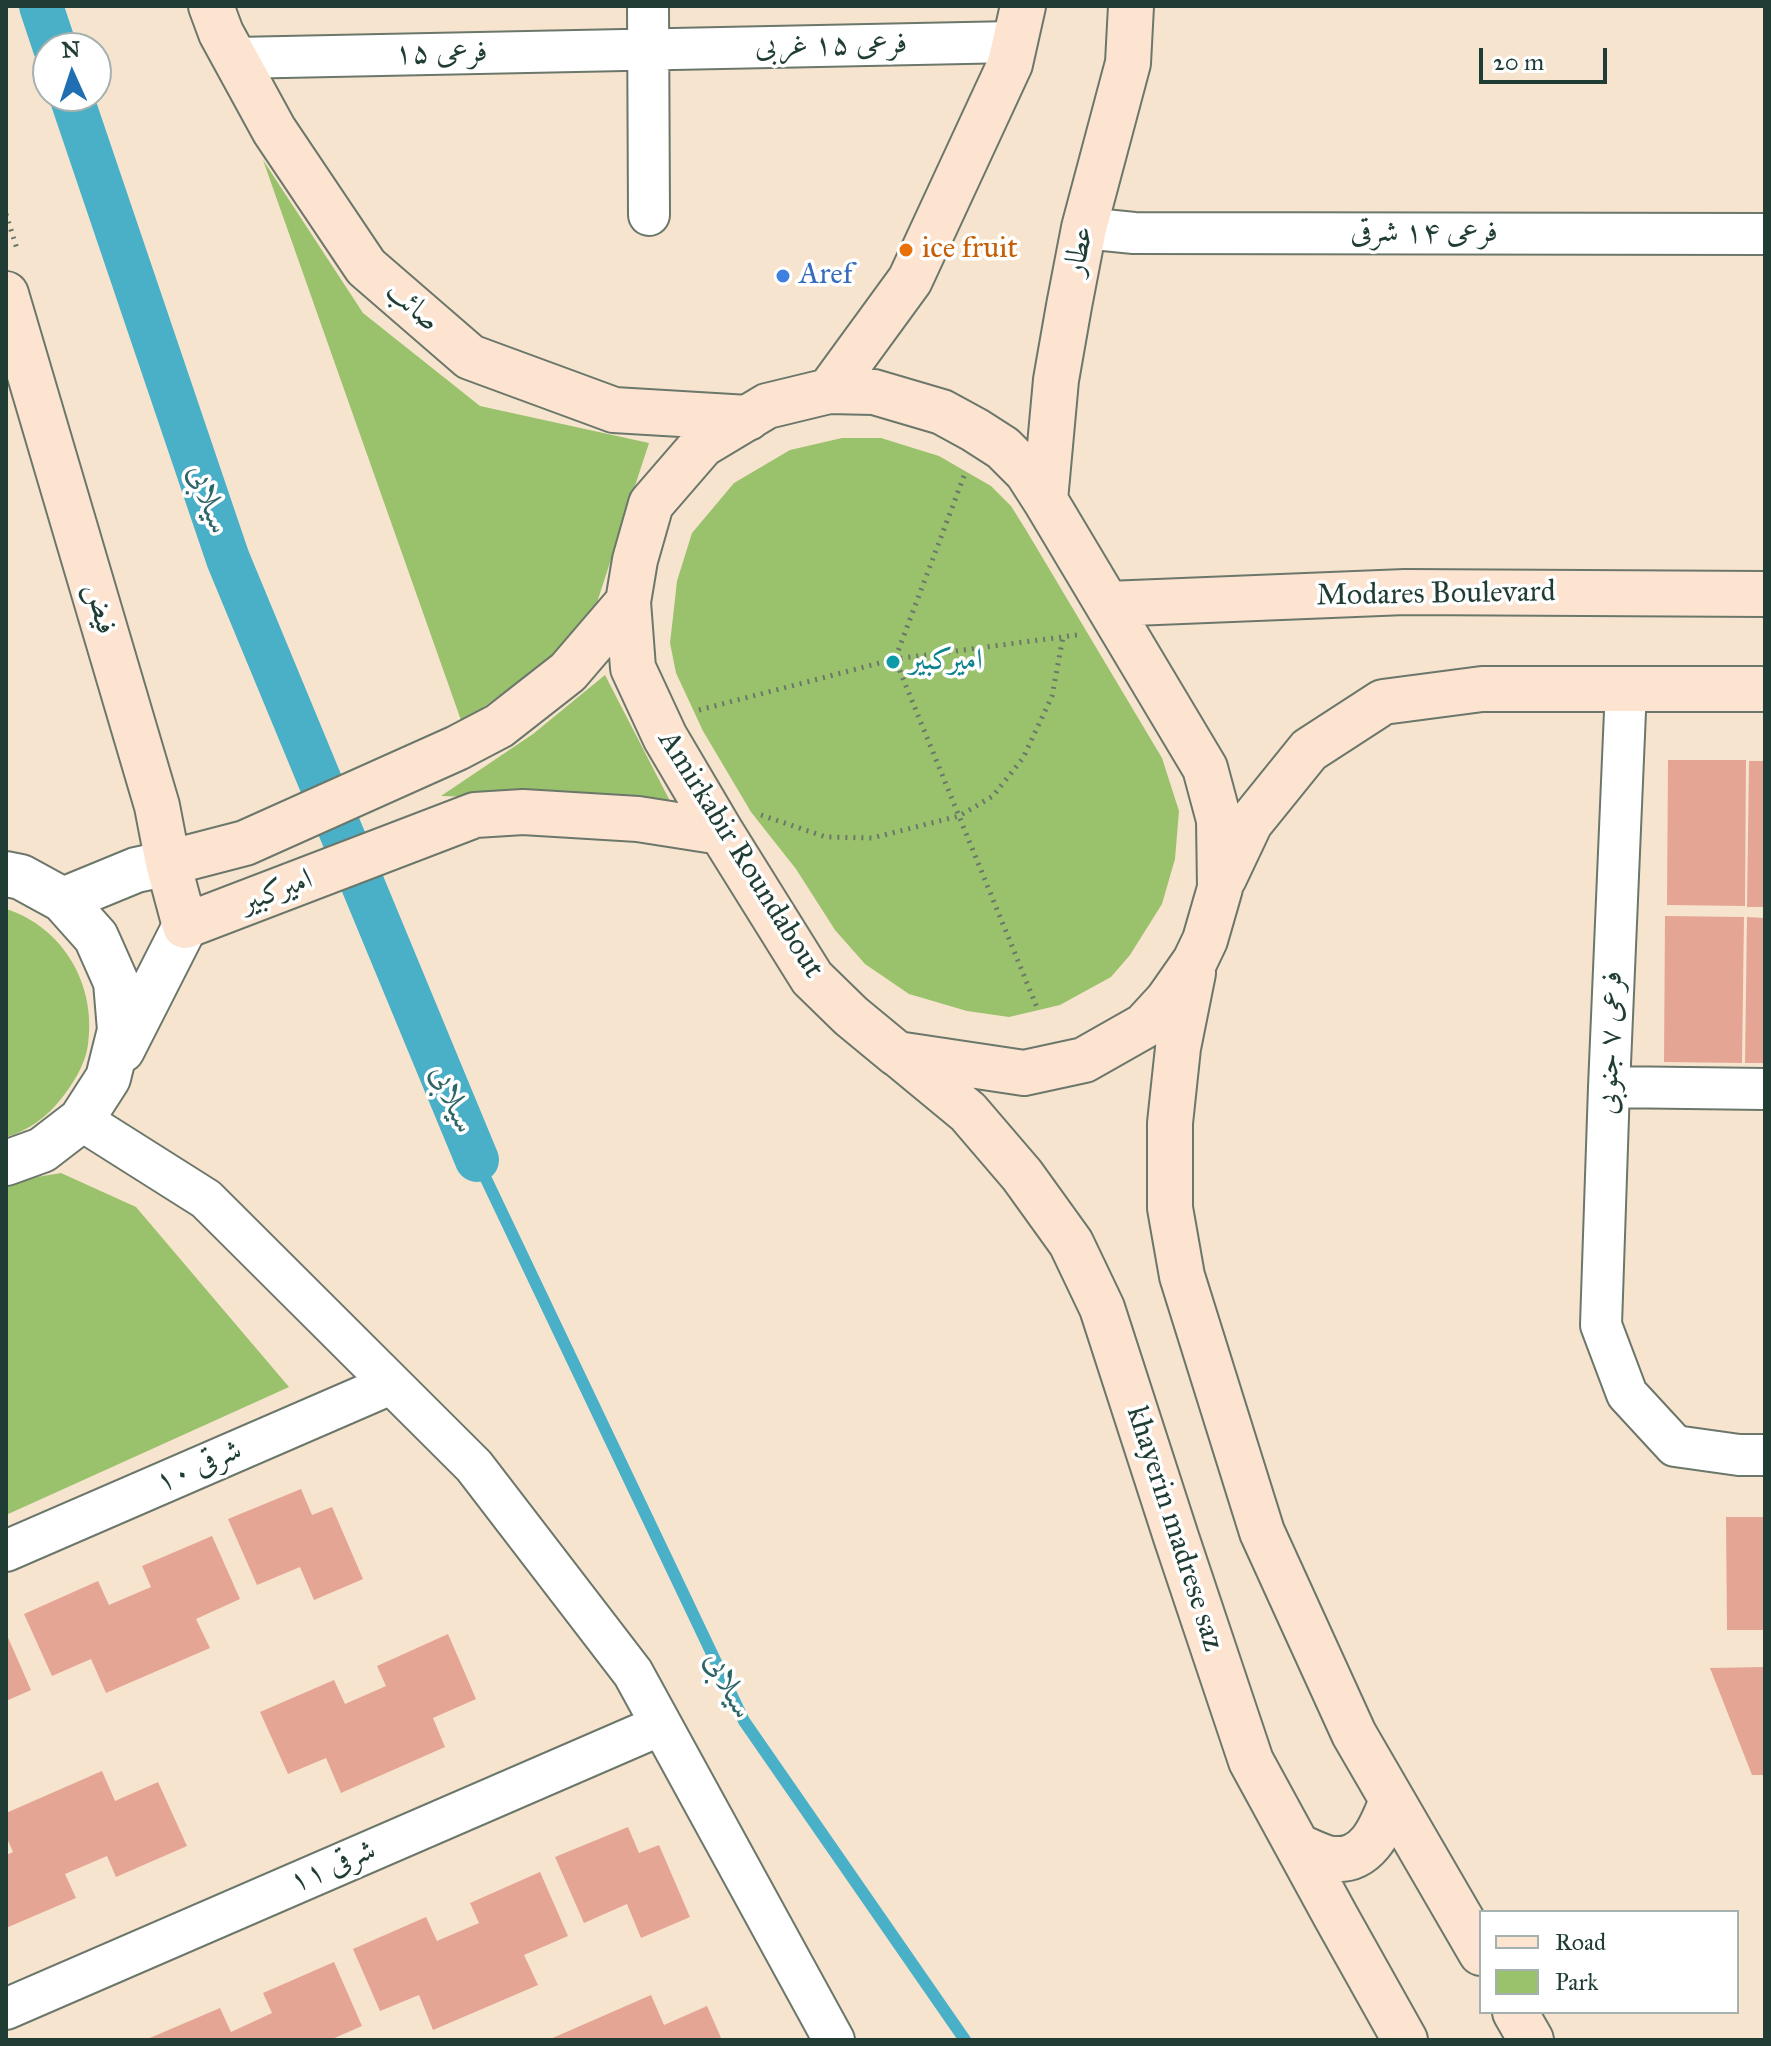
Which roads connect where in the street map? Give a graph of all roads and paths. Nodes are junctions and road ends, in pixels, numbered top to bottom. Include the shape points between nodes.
1 (211, 6) edge
2 (648, 6) edge
3 (1131, 6) edge
4 (1019, 24) edge
5 (648, 50) junction
6 (235, 58) junction
7 (649, 215) dead end
8 (1084, 228) junction
9 (1765, 234) edge
10 (6, 294) edge
11 (829, 391) junction
12 (748, 418) junction
13 (966, 471) dead end
14 (1045, 500) junction
15 (1765, 594) edge
16 (628, 602) junction
17 (1098, 619) junction
18 (1063, 637) junction
19 (895, 659) junction
20 (1626, 688) junction
21 (1765, 689) edge
22 (694, 711) dead end
23 (697, 791) junction
24 (959, 816) junction
25 (721, 832) junction
26 (168, 863) junction
27 (6, 874) edge
28 (1220, 888) junction
29 (63, 900) junction
30 (185, 926) junction
31 (1195, 961) junction
32 (1038, 1010) dead end
33 (897, 1054) junction
34 (108, 1078) junction
35 (1609, 1087) junction
36 (1765, 1089) edge
37 (81, 1120) junction
38 (6, 1163) edge
39 (391, 1384) junction
40 (1765, 1455) edge
41 (6, 1551) edge
42 (661, 1725) junction
43 (1392, 1800) junction
44 (1298, 1846) junction
45 (1429, 1864) junction
46 (1335, 1915) junction
47 (1479, 1950) edge
48 (6, 2009) edge
49 (1516, 2014) edge
50 (834, 2040) edge
51 (1405, 2040) edge
52 (1531, 2040) edge

1 - 6 main road, صائب
2 - 5 street
3 - 8 main road, عطار via 1128,63
4 - 5 street, فرعی ۱۵ غربی
4 - 11 main road via 1010,64 910,280
5 - 6 street, فرعی ۱۵
5 - 7 street
6 - 12 main road, صائب via 274,130 366,267 470,357 614,410
8 - 9 street, فرعی ۱۴ شرقی via 1134,233
8 - 14 main road, عطار via 1056,380
10 - 26 main road, فیض via 157,806
11 - 12 main road, Amirkabir Roundabout via 767,406
11 - 14 main road, Amirkabir Roundabout via 874,392 942,412 1003,448
12 - 16 main road, Amirkabir Roundabout via 702,445 651,504
13 - 19 path
14 - 17 main road, Amirkabir Roundabout
15 - 17 main road, Modares Boulevard via 1405,592
16 - 23 main road, Amirkabir Roundabout via 633,668
16 - 26 main road, امیرکبیر via 568,672 499,726 245,843
17 - 18 path
17 - 28 main road, Amirkabir Roundabout via 1205,768 1219,820
18 - 19 path
18 - 24 path via 1052,696 1023,758 993,796
19 - 22 path
19 - 24 path
20 - 21 main road
20 - 28 main road via 1482,689 1383,702 1309,750 1250,823
20 - 35 street, فرعی ۷ جنوبی
23 - 24 path via 826,837 872,838
23 - 25 main road, Amirkabir Roundabout
24 - 32 path
25 - 30 main road, امیرکبیر via 638,819 523,812 475,815
25 - 33 main road, Amirkabir Roundabout via 812,978
26 - 29 street, امیرکبیر via 136,870
26 - 30 main road, فیض
27 - 29 street
28 - 31 main road, Amirkabir Roundabout
29 - 34 street via 96,937 116,982 120,1030
30 - 34 street
31 - 33 main road, Amirkabir Roundabout via 1144,1026 1084,1060 1024,1073
31 - 43 main road via 1170,1123 1170,1208 1182,1276 1262,1532 1354,1734
33 - 44 main road, khayerin madrese saz via 968,1112 1071,1243 1102,1308 1251,1761
34 - 37 street
35 - 36 street
35 - 40 street, فرعی ۷ جنوبی via 1601,1325 1627,1394 1675,1446
37 - 38 street via 42,1150
37 - 39 street via 206,1199
39 - 41 street, ۱۰ شرقی
39 - 42 street via 474,1466 633,1673
42 - 48 street, ۱۱ شرقی
42 - 50 street
43 - 44 main road via 1381,1829 1360,1853 1328,1858
43 - 45 main road
44 - 46 main road, khayerin madrese saz
45 - 46 main road via 1399,1858 1366,1863 1346,1886
45 - 47 main road
46 - 51 main road, khayerin madrese saz
49 - 52 main road

